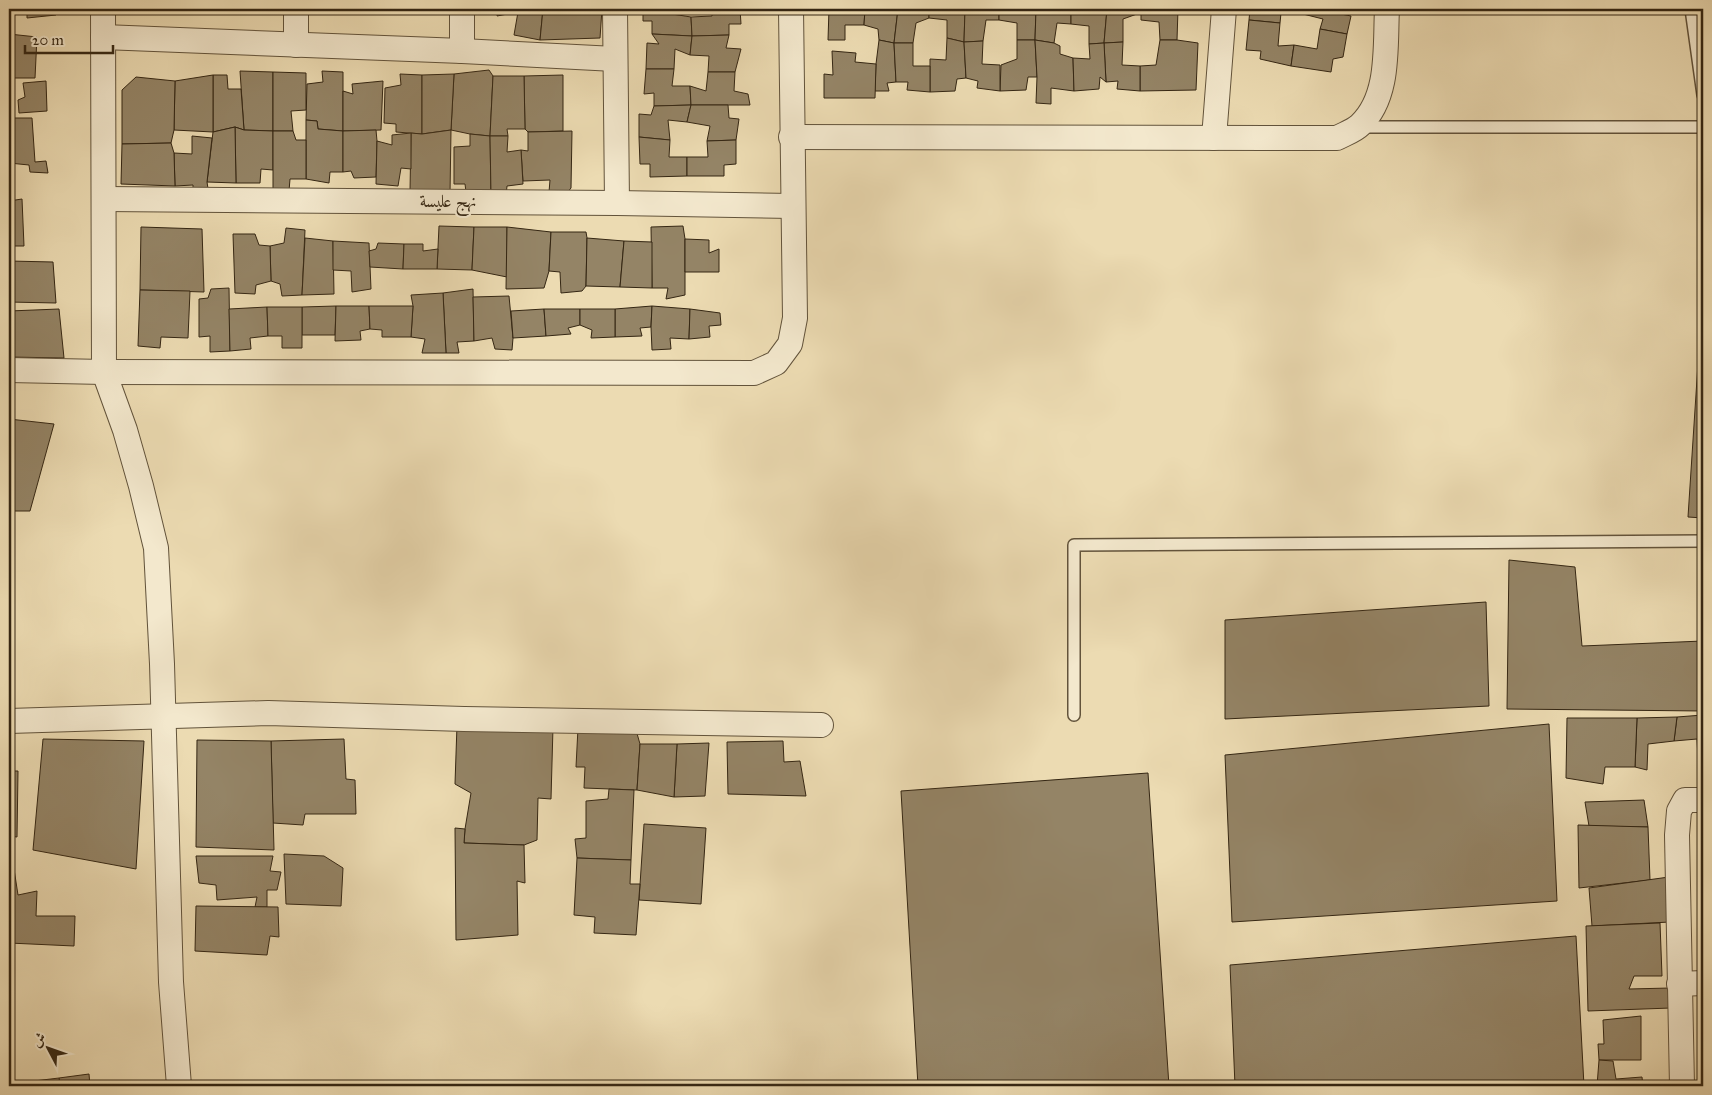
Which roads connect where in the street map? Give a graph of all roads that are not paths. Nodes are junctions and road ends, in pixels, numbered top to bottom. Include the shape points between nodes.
1 (103, 9) edge
2 (296, 9) edge
3 (462, 9) edge
4 (615, 9) edge
5 (791, 9) edge
6 (1224, 9) edge
7 (1387, 9) edge
8 (1690, 9) edge
9 (104, 37) junction
10 (296, 45) junction
11 (462, 51) junction
12 (615, 59) junction
13 (1703, 95) edge
14 (1359, 127) junction
15 (1703, 127) edge
16 (791, 137) junction
17 (1214, 138) junction
18 (104, 199) junction
19 (617, 203) junction
20 (792, 206) junction
21 (9, 370) edge
22 (104, 372) junction
23 (1703, 541) edge
24 (163, 716) junction
25 (1074, 716) dead end
26 (9, 721) edge
27 (821, 726) dead end
28 (1703, 800) edge
29 (1703, 983) edge
30 (1679, 984) junction
31 (179, 1086) edge
32 (1682, 1086) edge

1 - 9 street
2 - 10 street
3 - 11 street
4 - 12 street
5 - 16 street
6 - 17 street
7 - 14 street via 1382,86 1372,112
8 - 13 lane
9 - 10 street
9 - 18 street
10 - 11 street
11 - 12 street
12 - 19 street
14 - 15 lane
14 - 17 street via 1337,138
16 - 17 street
16 - 20 street
18 - 19 street, نهج عليسة
18 - 22 street
19 - 20 street, نهج عليسة
20 - 22 street via 795,318 790,344 776,364 754,373
21 - 22 street
22 - 24 street via 125,430 156,548
23 - 25 lane via 1074,545
24 - 26 street
24 - 27 street via 268,713
24 - 31 street via 171,982
28 - 30 street via 1685,800 1678,811
29 - 30 street
30 - 32 street

